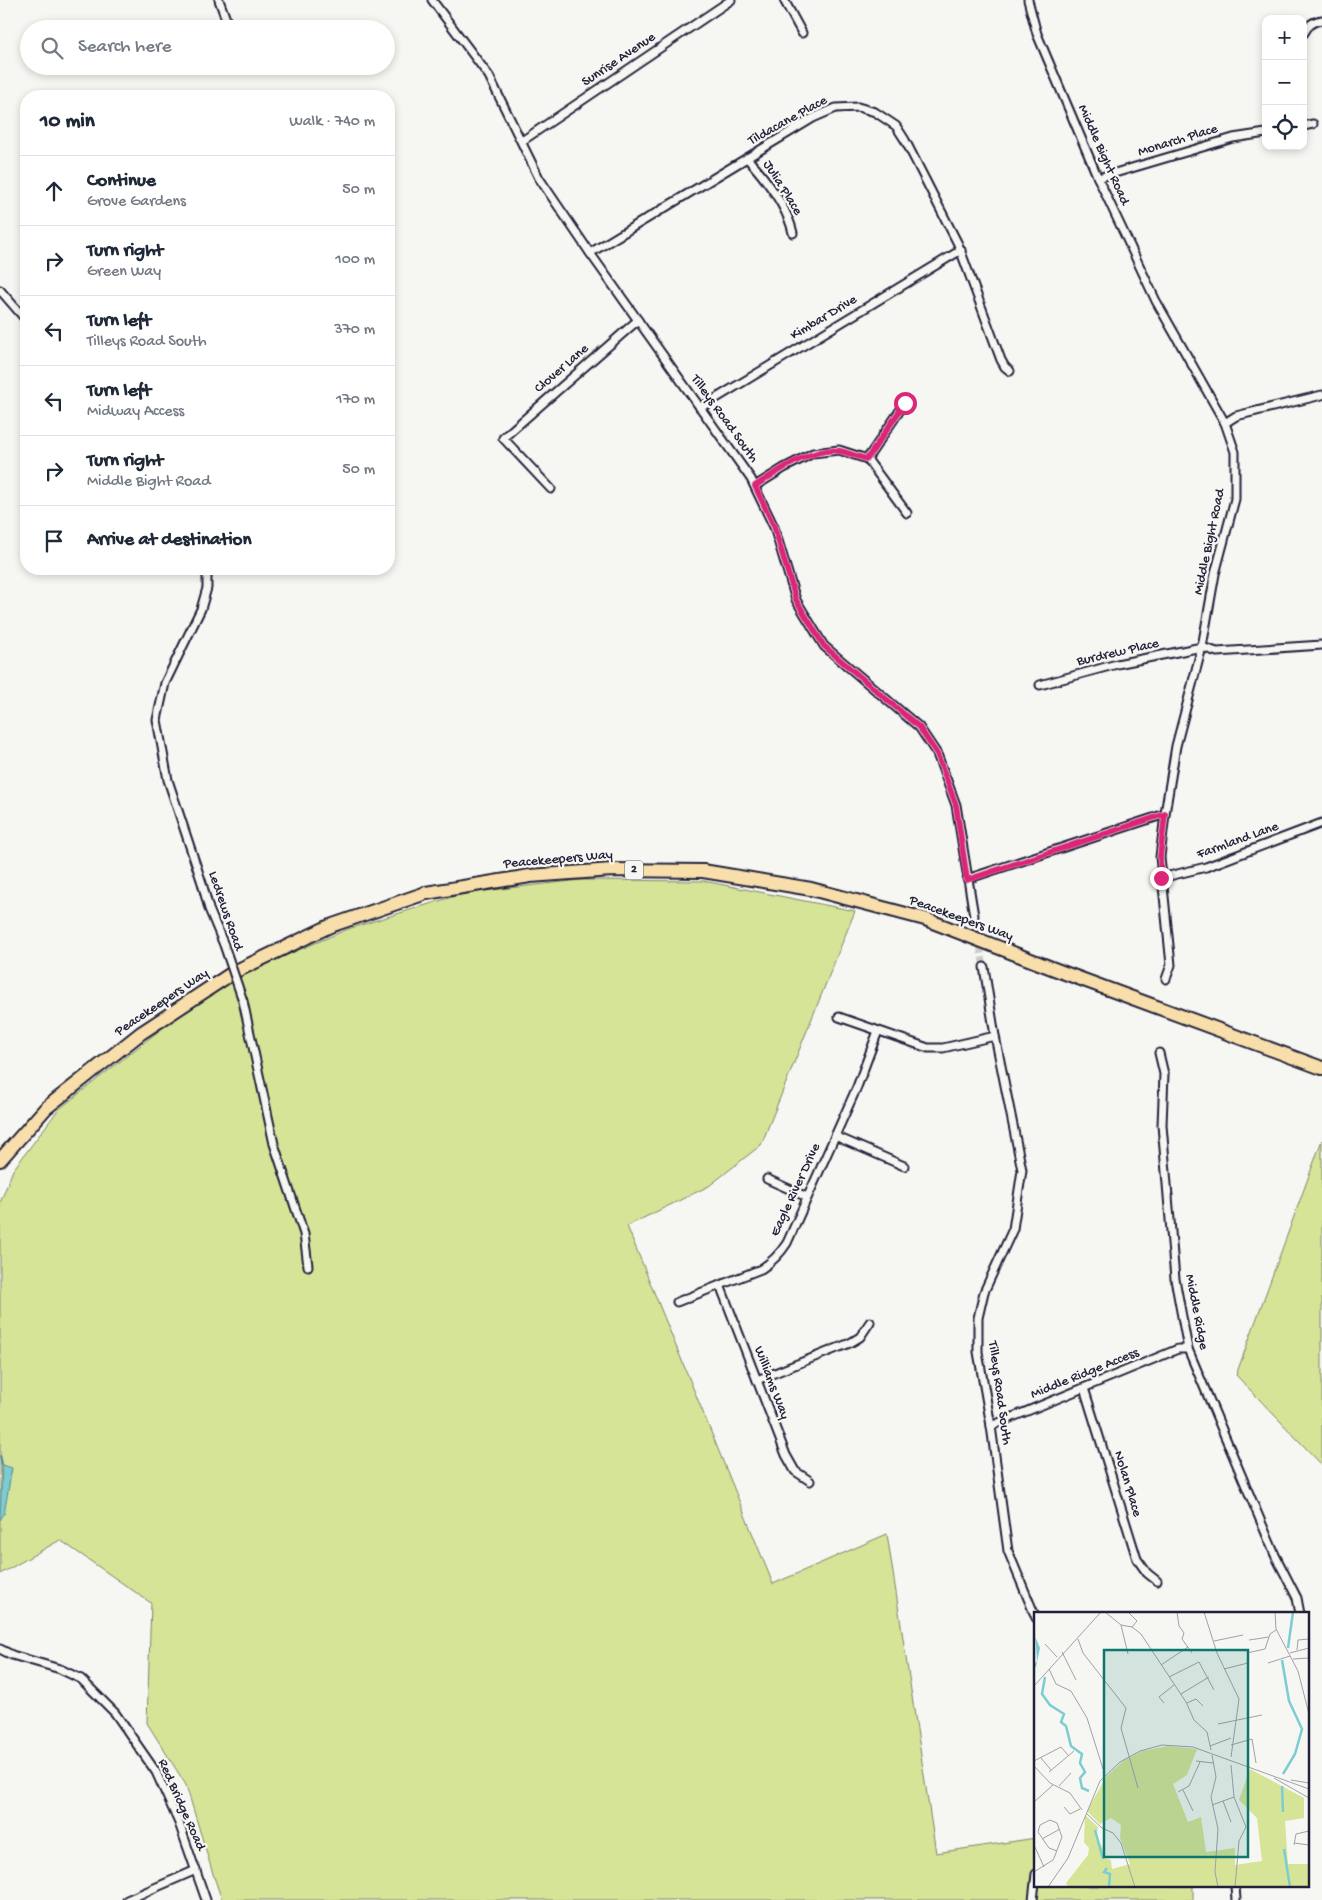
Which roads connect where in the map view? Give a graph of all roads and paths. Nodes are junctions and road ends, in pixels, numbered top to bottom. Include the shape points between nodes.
1 (219, 0) edge
2 (432, 0) edge
3 (731, 0) edge
4 (784, 0) edge
5 (1028, 0) edge
6 (226, 20) edge
7 (1322, 20) edge
8 (1307, 28) edge
9 (802, 33) dead end
10 (1313, 124) dead end
11 (1307, 125) edge
12 (1262, 134) edge
13 (522, 141) junction
14 (747, 158) junction
15 (1098, 178) junction
16 (793, 234) dead end
17 (961, 250) junction
18 (590, 253) junction
19 (0, 290) edge
20 (20, 313) edge
21 (638, 320) junction
22 (1010, 371) dead end
23 (1322, 395) edge
24 (905, 403) dead end
25 (700, 408) junction
26 (1225, 423) junction
27 (867, 459) junction
28 (755, 486) junction
29 (551, 489) dead end
30 (907, 513) dead end
31 (207, 575) edge
32 (1322, 645) edge
33 (1202, 646) junction
34 (1040, 685) dead end
35 (1165, 814) junction
36 (1322, 823) edge
37 (1161, 878) junction
38 (967, 880) junction
39 (974, 916) tunnel mouth
40 (984, 967) tunnel mouth
41 (1166, 979) dead end
42 (839, 1017) dead end
43 (878, 1031) junction
44 (995, 1036) junction
45 (1159, 1054) dead end
46 (1322, 1068) edge
47 (835, 1136) junction
48 (0, 1160) edge
49 (904, 1166) dead end
50 (768, 1179) dead end
51 (807, 1197) junction
52 (308, 1266) dead end
53 (720, 1285) junction
54 (677, 1302) dead end
55 (870, 1322) dead end
56 (1188, 1349) junction
57 (757, 1380) junction
58 (1084, 1388) junction
59 (991, 1426) junction
60 (810, 1481) dead end
61 (1157, 1581) dead end
62 (1300, 1612) edge
63 (1034, 1613) edge
64 (0, 1649) edge
65 (196, 1870) junction
66 (127, 1900) edge
67 (206, 1900) edge

1 - 6 street
2 - 13 street, Tilleys Road South via 489,76
3 - 13 street, Sunrise Avenue
4 - 9 street
5 - 15 street, Middle Bight Road via 1037,34
7 - 8 street
10 - 11 street
12 - 15 street, Monarch Place via 1233,138
13 - 18 street, Tilleys Road South via 539,178
14 - 16 street, Julia Place via 790,220
14 - 17 street, Tildacane Place via 813,118 836,108 858,106 875,112 891,121 901,132
14 - 18 street, Tildacane Place
15 - 26 street, Middle Bight Road via 1156,301
17 - 22 street, Tildacane Place via 1001,360
17 - 25 street, Kimbar Drive
18 - 21 street, Tilleys Road South
19 - 20 street
21 - 25 street, Tilleys Road South
21 - 29 street, Clover Lane via 503,438
23 - 26 street via 1236,416
24 - 27 street
25 - 28 street, Tilleys Road South
26 - 33 street, Middle Bight Road via 1235,452 1235,500 1215,574
27 - 28 street via 839,450 813,453
27 - 30 street
28 - 38 street, Tilleys Road South via 774,526 796,600 824,646 919,727 937,754 956,805
31 - 52 street, Ledrews Road, bridge via 201,609 165,683 158,720 168,780 209,909 243,1001 274,1144 304,1234
32 - 33 street via 1217,652
33 - 34 street, Burdrew Place
33 - 35 street, Middle Bight Road via 1176,746
35 - 37 street, Middle Bight Road
35 - 38 street
36 - 37 street, Farmland Lane via 1206,868
37 - 41 street, Middle Bight Road via 1171,965
38 - 39 street, Tilleys Road South
40 - 44 street, Tilleys Road South
42 - 43 street
43 - 44 street via 915,1045 935,1048
43 - 47 street, Eagle River Drive
44 - 59 street, Tilleys Road South via 1022,1170 1013,1229 984,1292 978,1318 978,1352
45 - 56 street, Middle Ridge via 1164,1074 1162,1125 1175,1279
46 - 48 highway, Peacekeepers Way / 2 via 925,919 811,889 704,871 612,870 530,876 426,893 330,926 234,972 140,1033 46,1108
47 - 49 street
47 - 51 street, Eagle River Drive
50 - 51 street
51 - 53 street, Eagle River Drive via 787,1243 774,1259 760,1269
53 - 54 street, Eagle River Drive
53 - 57 street, Williams Way
55 - 57 street via 864,1332 850,1343
56 - 58 street, Middle Ridge Access via 1178,1349
56 - 62 street, Middle Ridge via 1275,1555 1297,1598
57 - 60 street, Williams Way via 789,1461 795,1471
58 - 59 street, Middle Ridge Access
58 - 61 street, Nolan Place via 1137,1559
59 - 63 street, Tilleys Road South via 1008,1551
64 - 65 street, Red Bridge Road via 80,1679 115,1712 156,1772
65 - 66 street
65 - 67 street, Red Bridge Road

